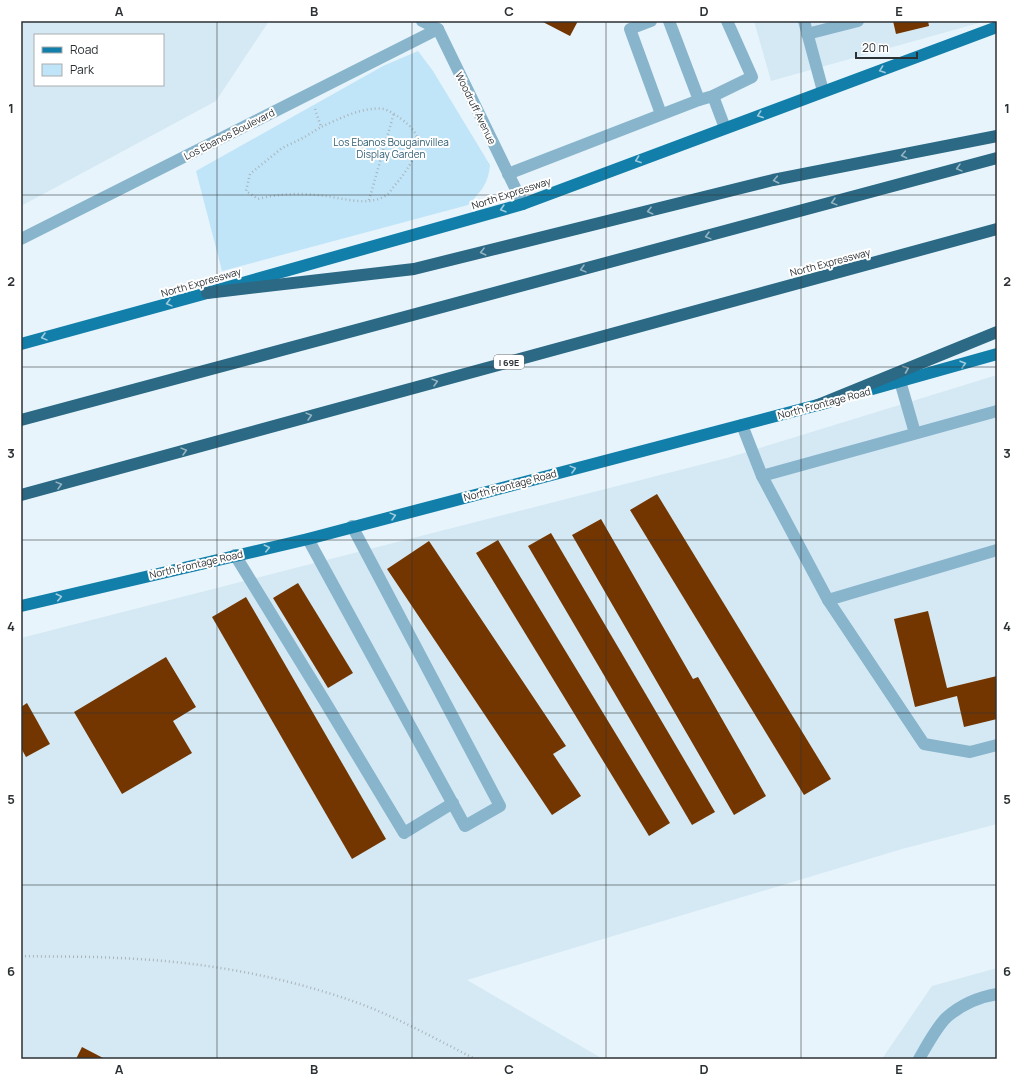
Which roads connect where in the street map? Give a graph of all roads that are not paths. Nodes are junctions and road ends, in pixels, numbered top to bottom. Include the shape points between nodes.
1 (422, 21) edge
2 (650, 21) edge
3 (669, 21) edge
4 (726, 21) edge
5 (804, 21) edge
6 (858, 21) edge
7 (996, 21) edge
8 (440, 25) edge
9 (997, 27) edge
10 (807, 34) junction
11 (823, 92) junction
12 (713, 96) junction
13 (699, 100) junction
14 (661, 114) junction
15 (725, 128) junction
16 (997, 136) edge
17 (997, 158) edge
18 (508, 174) junction
19 (523, 204) junction
20 (997, 229) edge
21 (21, 239) edge
22 (207, 293) junction
23 (997, 332) edge
24 (21, 344) edge
25 (997, 354) edge
26 (900, 382) junction
27 (818, 405) junction
28 (997, 411) edge
29 (21, 420) edge
30 (742, 425) junction
31 (916, 433) junction
32 (762, 476) junction
33 (21, 495) edge
34 (352, 526) junction
35 (308, 539) junction
36 (997, 550) edge
37 (235, 555) junction
38 (828, 600) junction
39 (21, 606) edge
40 (997, 745) edge
41 (454, 804) junction
42 (997, 994) edge
43 (919, 1059) edge

1 - 8 street
2 - 14 street via 630,29
3 - 13 street
4 - 12 street via 752,77
5 - 10 street
6 - 10 street
7 - 9 street
8 - 18 street, Woodruff Avenue
8 - 21 street, Los Ebanos Boulevard
9 -> 11 main road, North Expressway
10 - 11 street
11 -> 15 main road, North Expressway
12 - 13 street
12 - 15 street
13 - 14 street
14 - 18 street
15 -> 19 main road, North Expressway
16 -> 22 highway via 773,180 414,269
17 -> 29 highway
18 - 19 street, Woodruff Avenue
19 -> 22 main road, North Expressway
33 -> 20 highway, North Expressway / I 69E
22 -> 24 main road, North Expressway
27 -> 23 highway
26 -> 25 main road, North Frontage Road
26 - 27 main road, North Frontage Road
26 - 31 street
27 - 30 main road, North Frontage Road
28 - 31 street
30 - 32 street
34 -> 30 main road, North Frontage Road
31 - 32 street
32 - 38 street
34 - 35 main road, North Frontage Road
34 - 41 street via 500,806 465,826
37 -> 35 main road, North Frontage Road
35 - 41 street
36 - 38 street
39 -> 37 main road, North Frontage Road
37 - 41 street via 404,833
38 - 40 street via 924,744 970,752
42 - 43 street via 971,1001 946,1018

